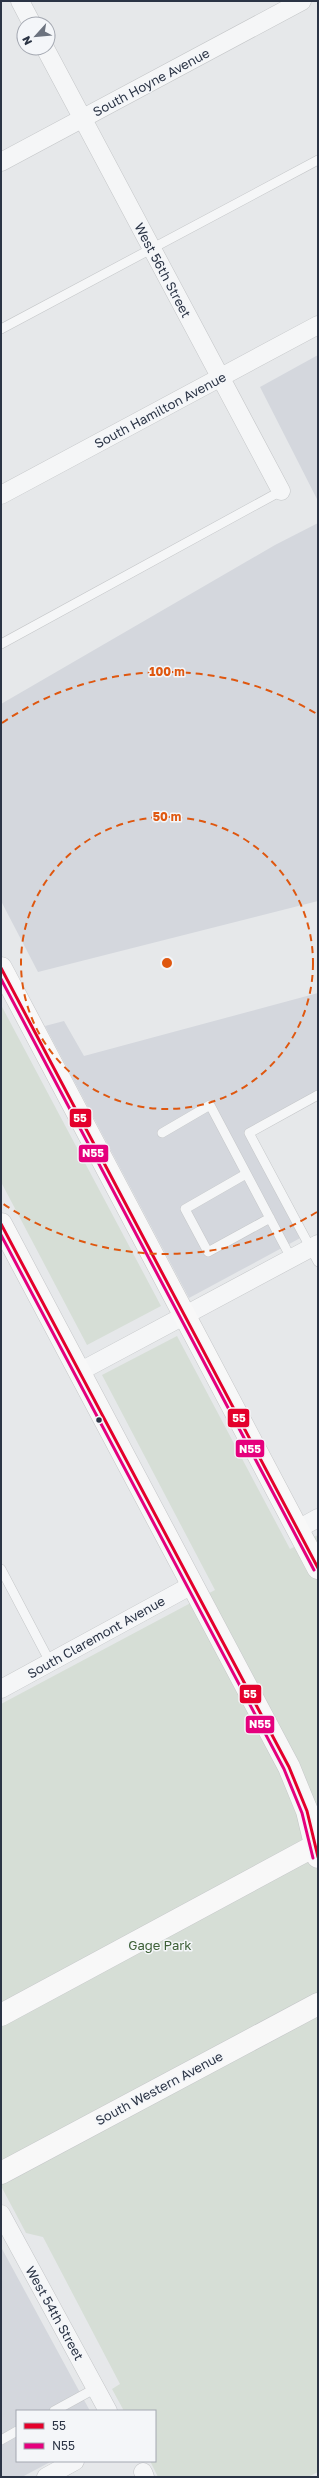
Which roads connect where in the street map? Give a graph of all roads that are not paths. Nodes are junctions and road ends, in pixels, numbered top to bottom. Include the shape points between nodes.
1 (20, 1) edge
2 (302, 1) edge
3 (28, 16) edge
4 (49, 56) edge
5 (82, 119) junction
6 (318, 160) edge
7 (1, 162) edge
8 (152, 249) junction
9 (318, 325) edge
10 (1, 330) edge
11 (221, 377) junction
12 (281, 491) joint
13 (1, 495) edge
14 (1, 644) edge
15 (1, 968) edge
16 (318, 1095) edge
17 (162, 1133) dead end
18 (246, 1174) junction
19 (270, 1218) junction
20 (1, 1224) edge
21 (315, 1251) edge
22 (292, 1258) junction
23 (185, 1315) junction
24 (79, 1372) junction
25 (318, 1518) edge
26 (298, 1529) junction
27 (318, 1568) edge
28 (1, 1569) edge
29 (192, 1585) junction
30 (50, 1662) junction
31 (1, 1689) edge
32 (317, 1849) edge
33 (318, 2004) edge
34 (1, 2015) edge
35 (1, 2173) edge
36 (1, 2214) edge
37 (96, 2388) junction
38 (56, 2410) edge
39 (107, 2410) edge
40 (16, 2432) edge
41 (1, 2440) edge
42 (72, 2462) edge
43 (46, 2477) edge

1 - 3 street
2 - 5 street, South Hoyne Avenue
4 - 5 street, West 56th Street
5 - 7 street, South Hoyne Avenue
5 - 8 street, West 56th Street
6 - 8 lane
8 - 10 lane
8 - 11 street, West 56th Street
9 - 11 street, South Hamilton Avenue
11 - 12 street, West 56th Street
11 - 13 street, South Hamilton Avenue
12 - 14 lane
15 - 23 street
16 - 21 lane via 250,1133
17 - 18 lane via 210,1105
18 - 19 lane
18 - 19 lane via 185,1209 208,1252
19 - 22 lane
20 - 24 street
21 - 22 street
22 - 23 street
23 - 24 street
23 - 26 street
24 - 29 street
25 - 26 street
26 - 27 street
28 - 30 lane
29 - 30 street, South Claremont Avenue
29 - 32 street via 299,1788
30 - 31 street, South Claremont Avenue
32 - 34 street
33 - 35 street, South Western Avenue
36 - 37 street, West 54th Street
37 - 38 lane
37 - 39 street, West 54th Street
40 - 41 lane
42 - 43 street

